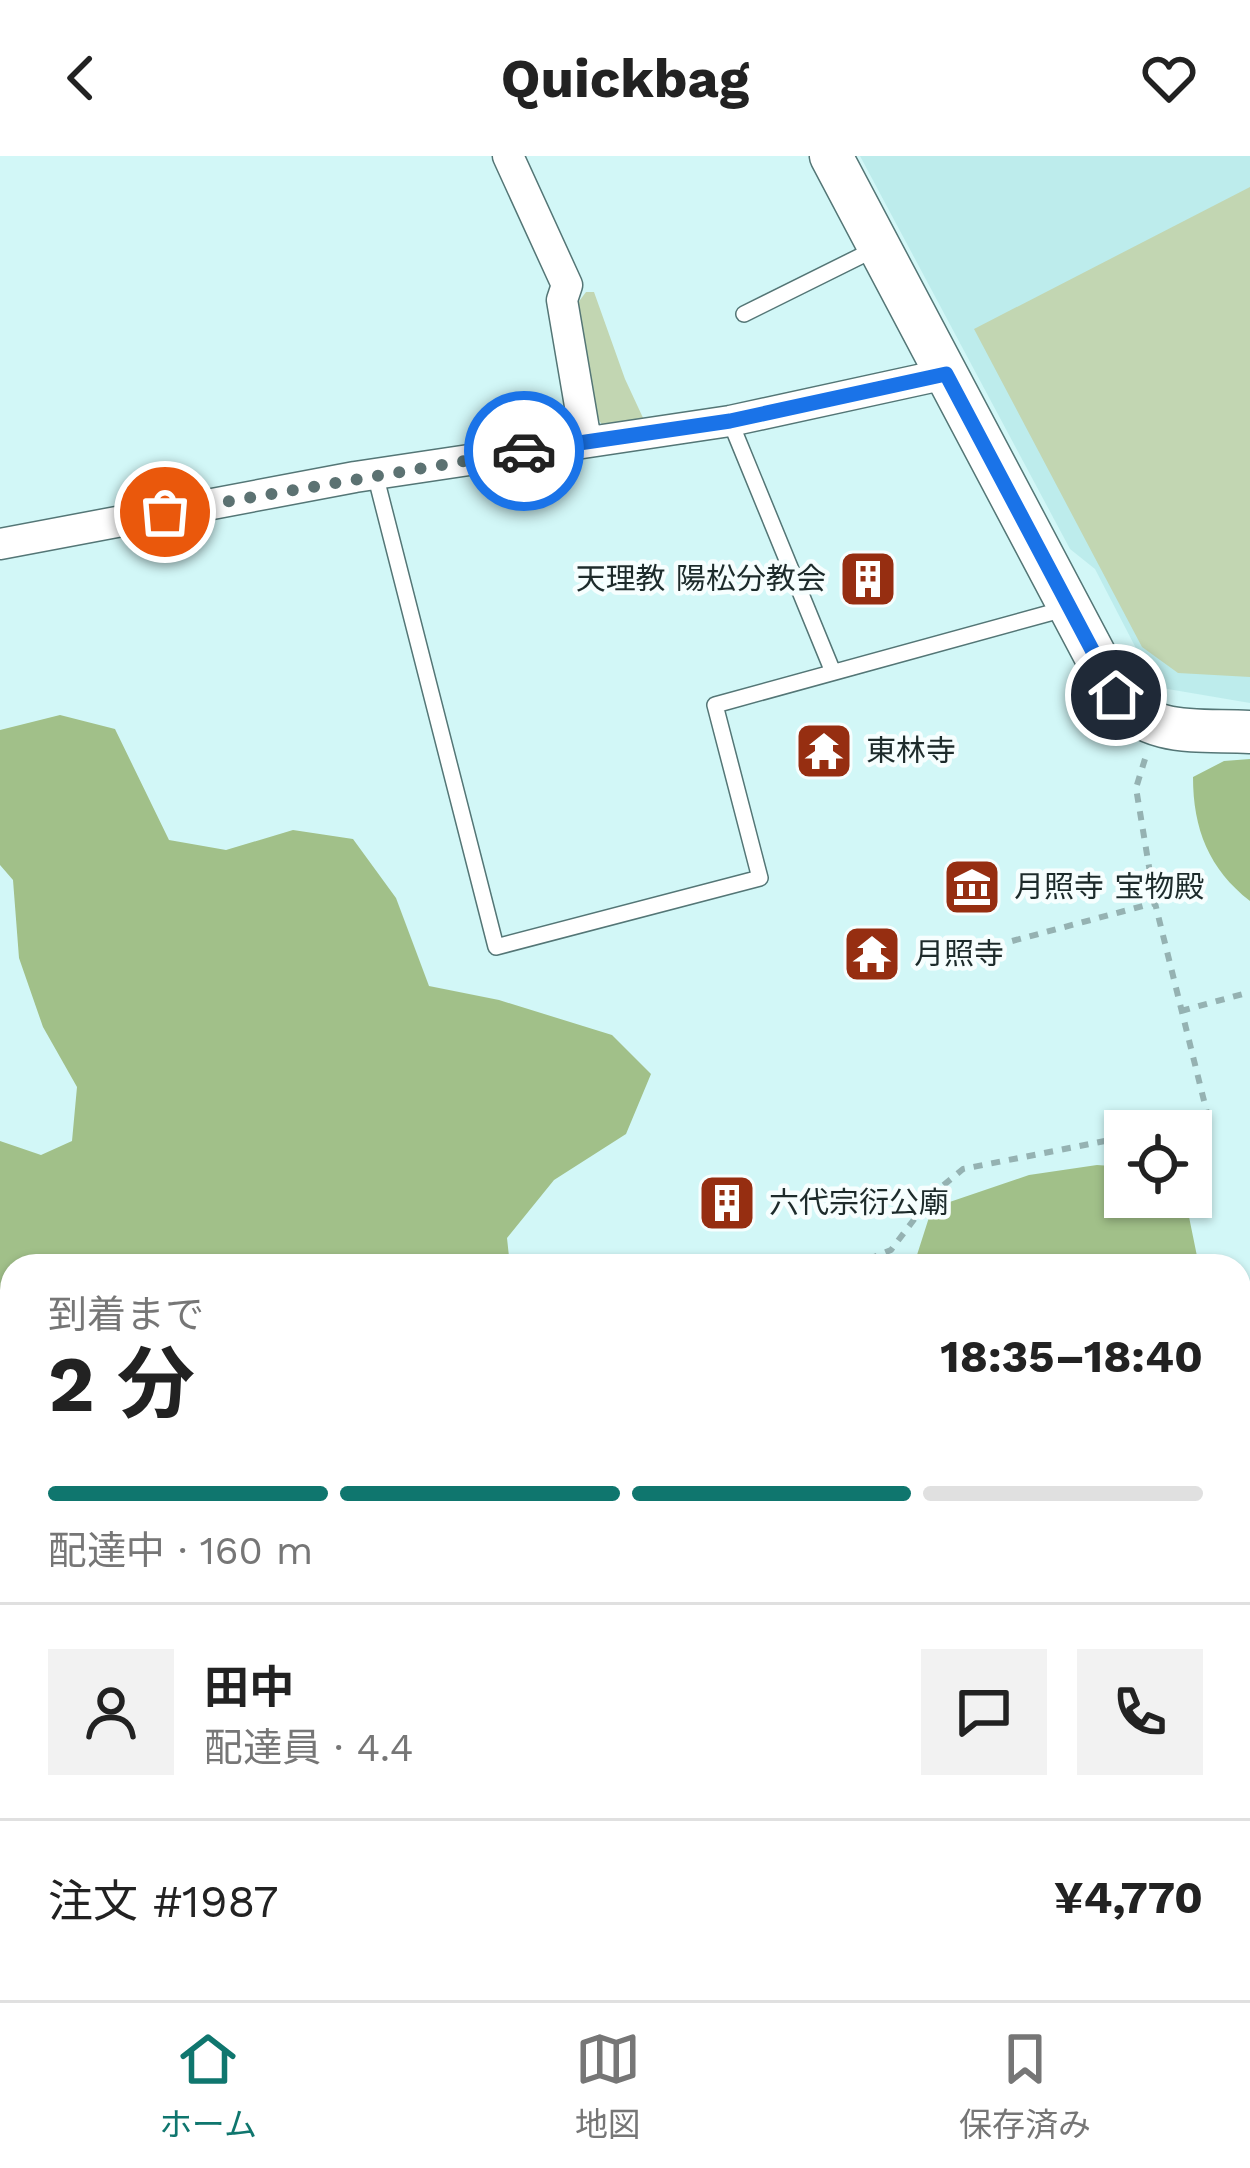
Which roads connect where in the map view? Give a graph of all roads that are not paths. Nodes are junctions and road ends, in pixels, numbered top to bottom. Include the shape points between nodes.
1 (508, 156) edge
2 (831, 156) edge
3 (879, 247) junction
4 (744, 314) dead end
5 (946, 374) junction
6 (730, 421) junction
7 (586, 441) junction
8 (375, 474) junction
9 (0, 544) edge
10 (1070, 607) junction
11 (833, 672) junction
12 (1250, 732) edge

1 - 7 street via 567,285 562,299
2 - 3 street
3 - 4 lane
3 - 5 street
5 - 6 street
5 - 10 street
6 - 7 street
6 - 11 lane
7 - 8 street
8 - 9 street
8 - 11 lane via 496,947 760,878 716,705
10 - 11 lane
10 - 12 street via 1116,695 1140,721

